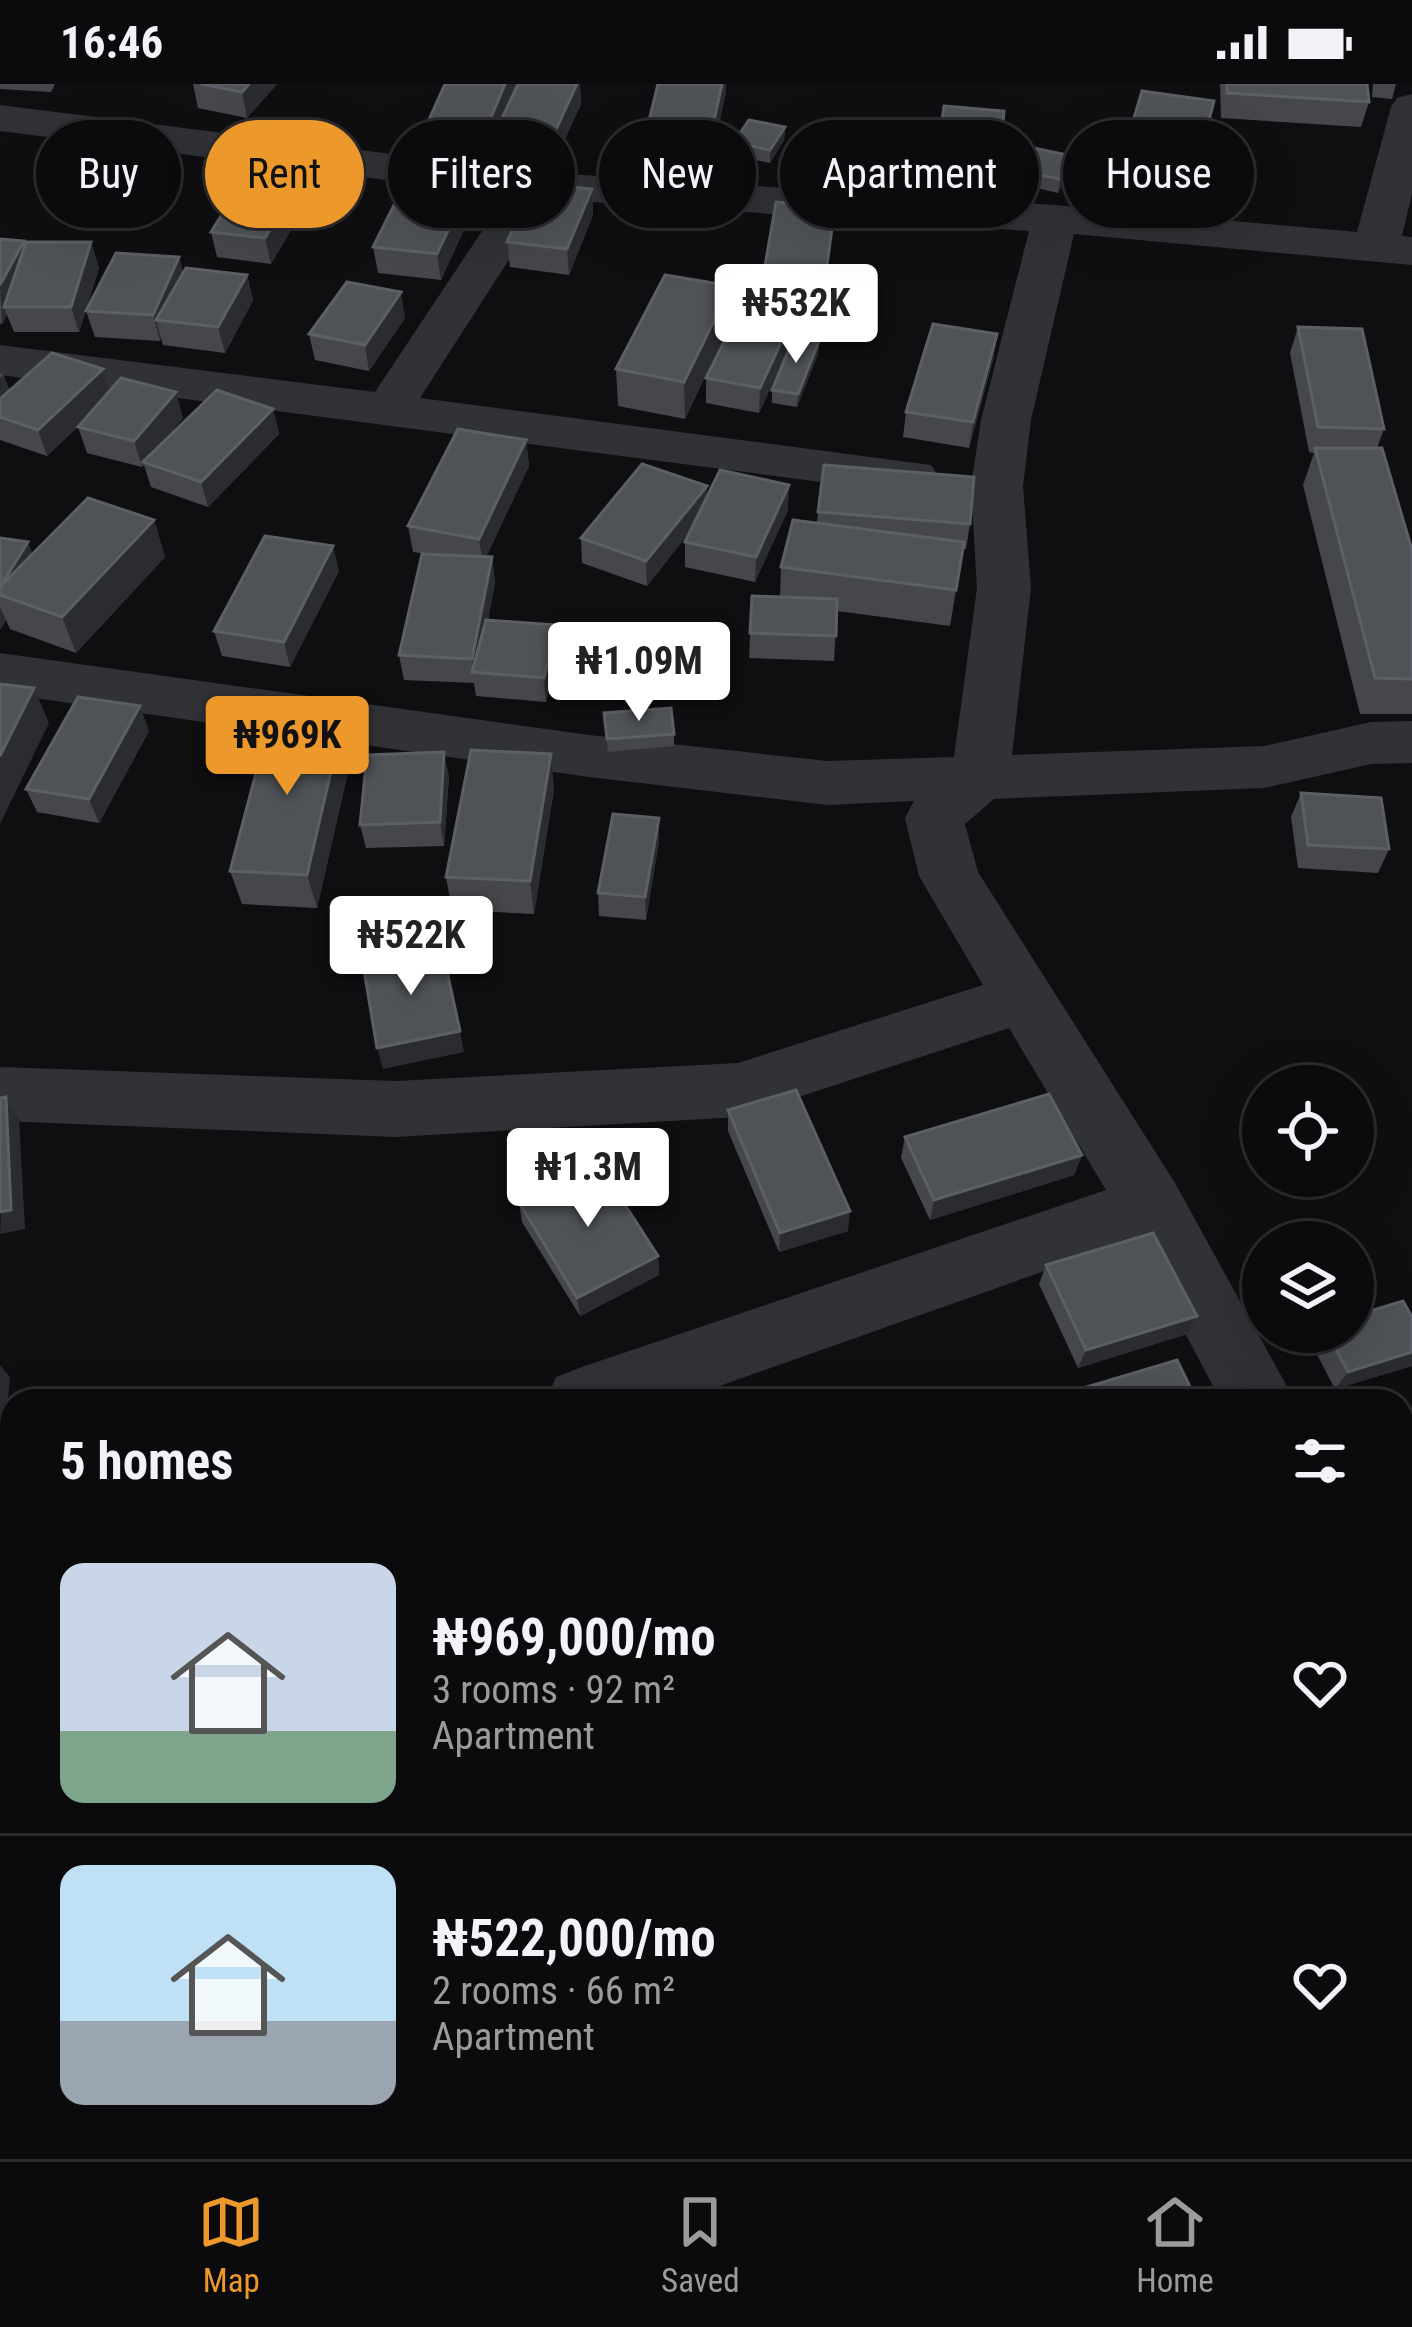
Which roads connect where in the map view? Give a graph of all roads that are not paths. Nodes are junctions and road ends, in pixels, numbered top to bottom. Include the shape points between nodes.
1 (1412, 107) edge
2 (0, 118) edge
3 (388, 166) edge
4 (575, 187) edge
5 (1055, 219) junction
6 (506, 228) edge
7 (1394, 250) edge
8 (0, 360) edge
9 (389, 408) junction
10 (997, 486) junction
11 (0, 673) edge
12 (1412, 742) edge
13 (980, 778) junction
14 (1021, 998) junction
15 (0, 1094) edge
16 (1150, 1204) junction
17 (641, 1389) edge
18 (1252, 1389) edge

1 - 7 street
2 - 3 street
4 - 5 street
5 - 7 street
5 - 10 street
6 - 9 street
8 - 9 street
9 - 10 street
10 - 13 street via 1004,588
11 - 13 street via 803,780
12 - 13 street via 1264,766
13 - 14 street via 934,818 949,876
14 - 15 street via 738,1090 396,1109
14 - 16 street
16 - 17 street
16 - 18 street

